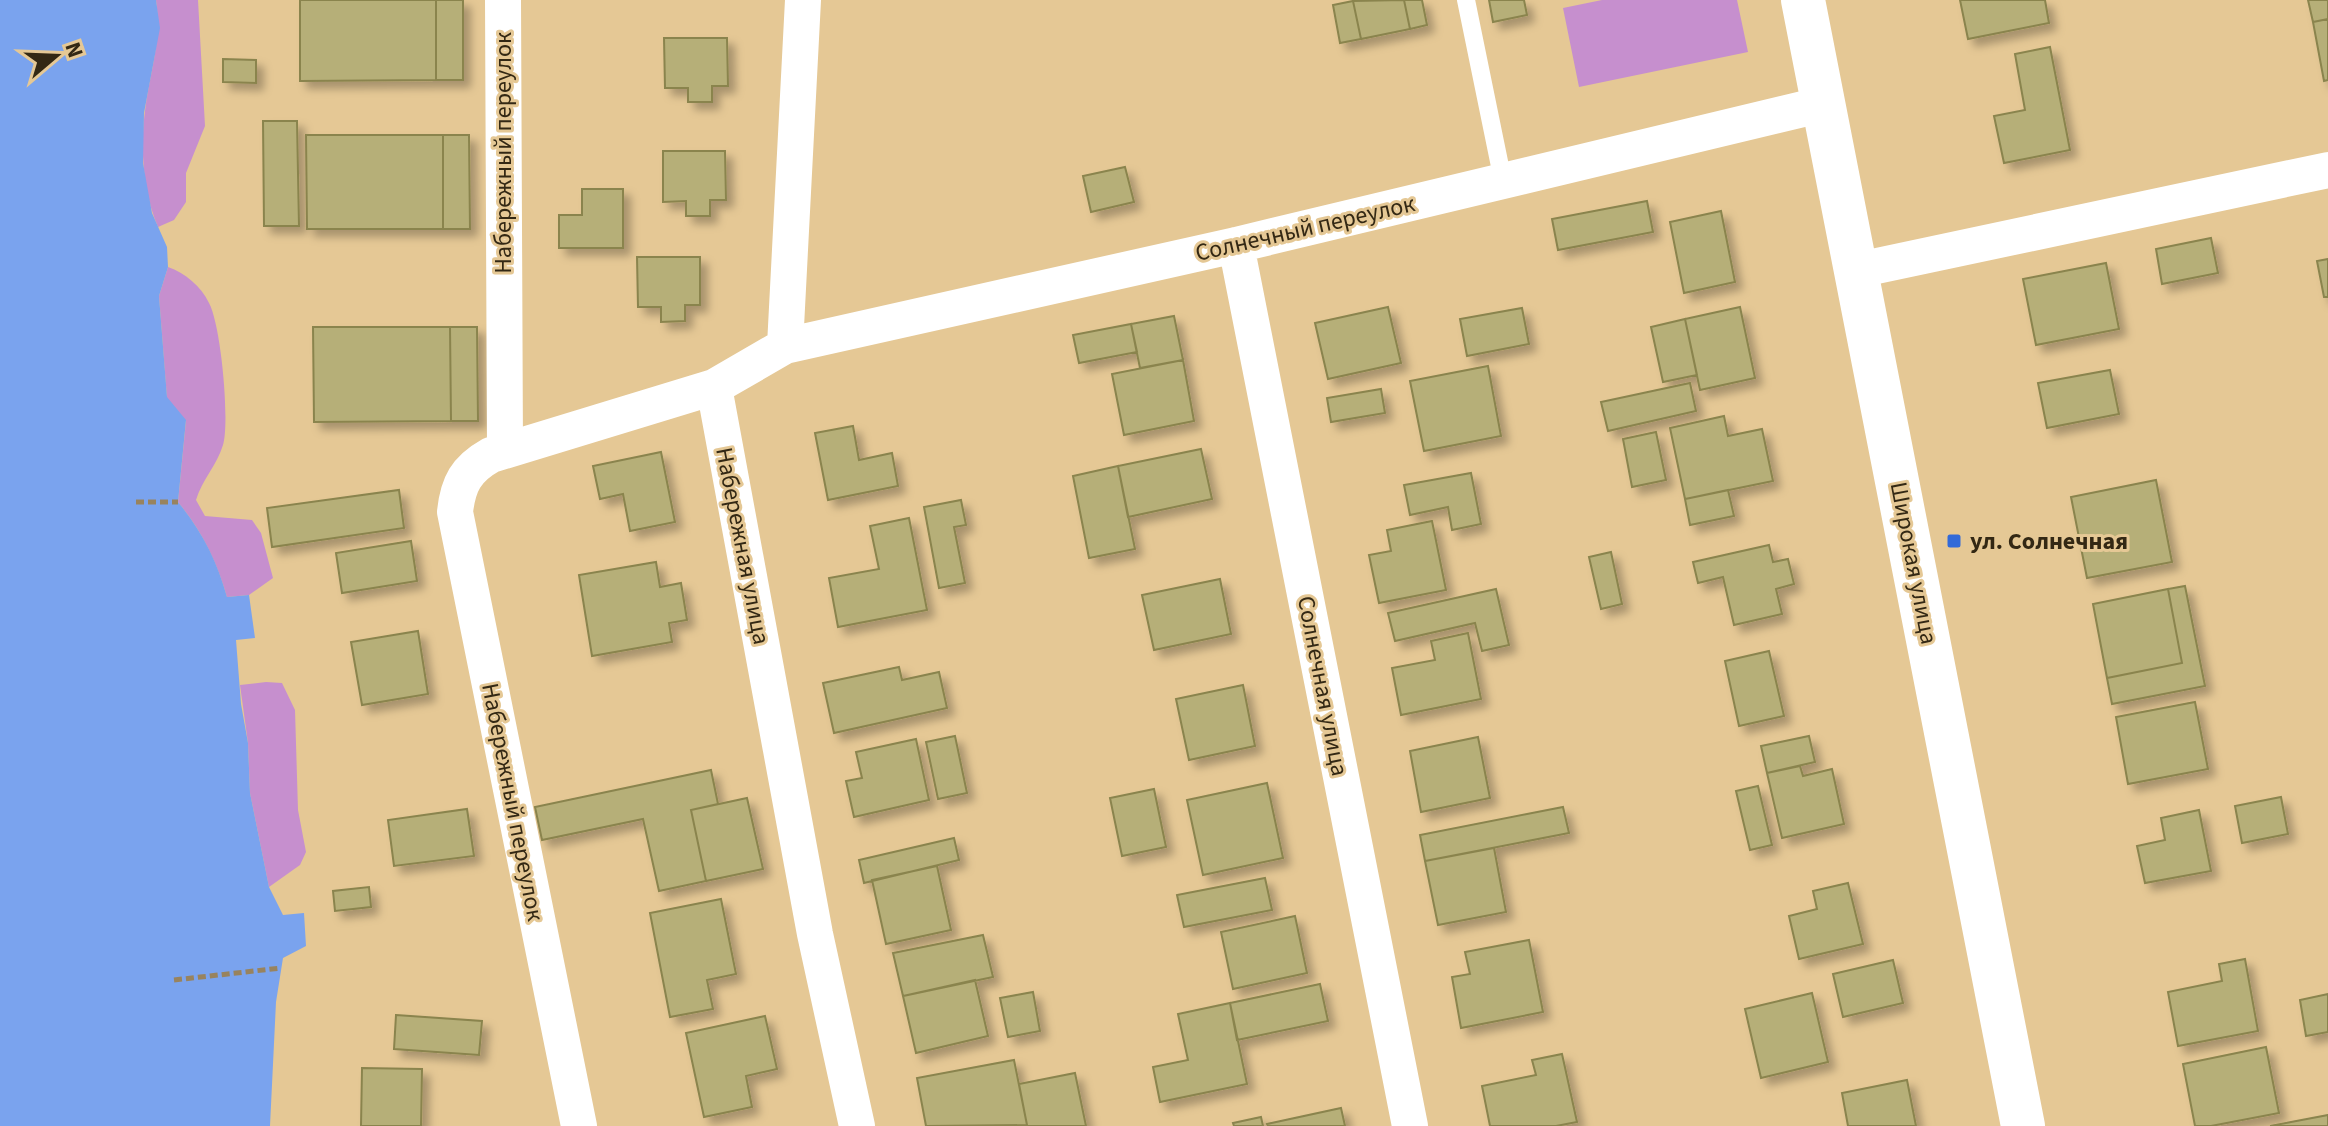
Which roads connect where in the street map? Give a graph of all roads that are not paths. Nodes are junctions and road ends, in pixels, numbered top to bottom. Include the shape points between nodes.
1 (503, 0) edge
2 (803, 0) edge
3 (1466, 0) edge
4 (1803, 0) edge
5 (1824, 104) junction
6 (2328, 170) edge
7 (1503, 181) junction
8 (1236, 245) junction
9 (1858, 270) junction
10 (785, 346) junction
11 (714, 387) junction
12 (505, 450) junction
13 (579, 1126) edge
14 (857, 1126) edge
15 (1410, 1126) edge
16 (2023, 1126) edge

1 - 12 street, Набережный переулок
2 - 10 street
3 - 7 lane
4 - 5 street, Широкая улица
5 - 7 street, Солнечный переулок
5 - 9 street, Широкая улица
6 - 9 street
7 - 8 street, Солнечный переулок
8 - 10 street, Солнечный переулок
8 - 15 street, Солнечная улица
9 - 16 street, Широкая улица
10 - 11 street
11 - 12 street
11 - 14 street, Набережная улица via 815,934
12 - 13 street, Набережный переулок via 476,463 462,478 455,512

